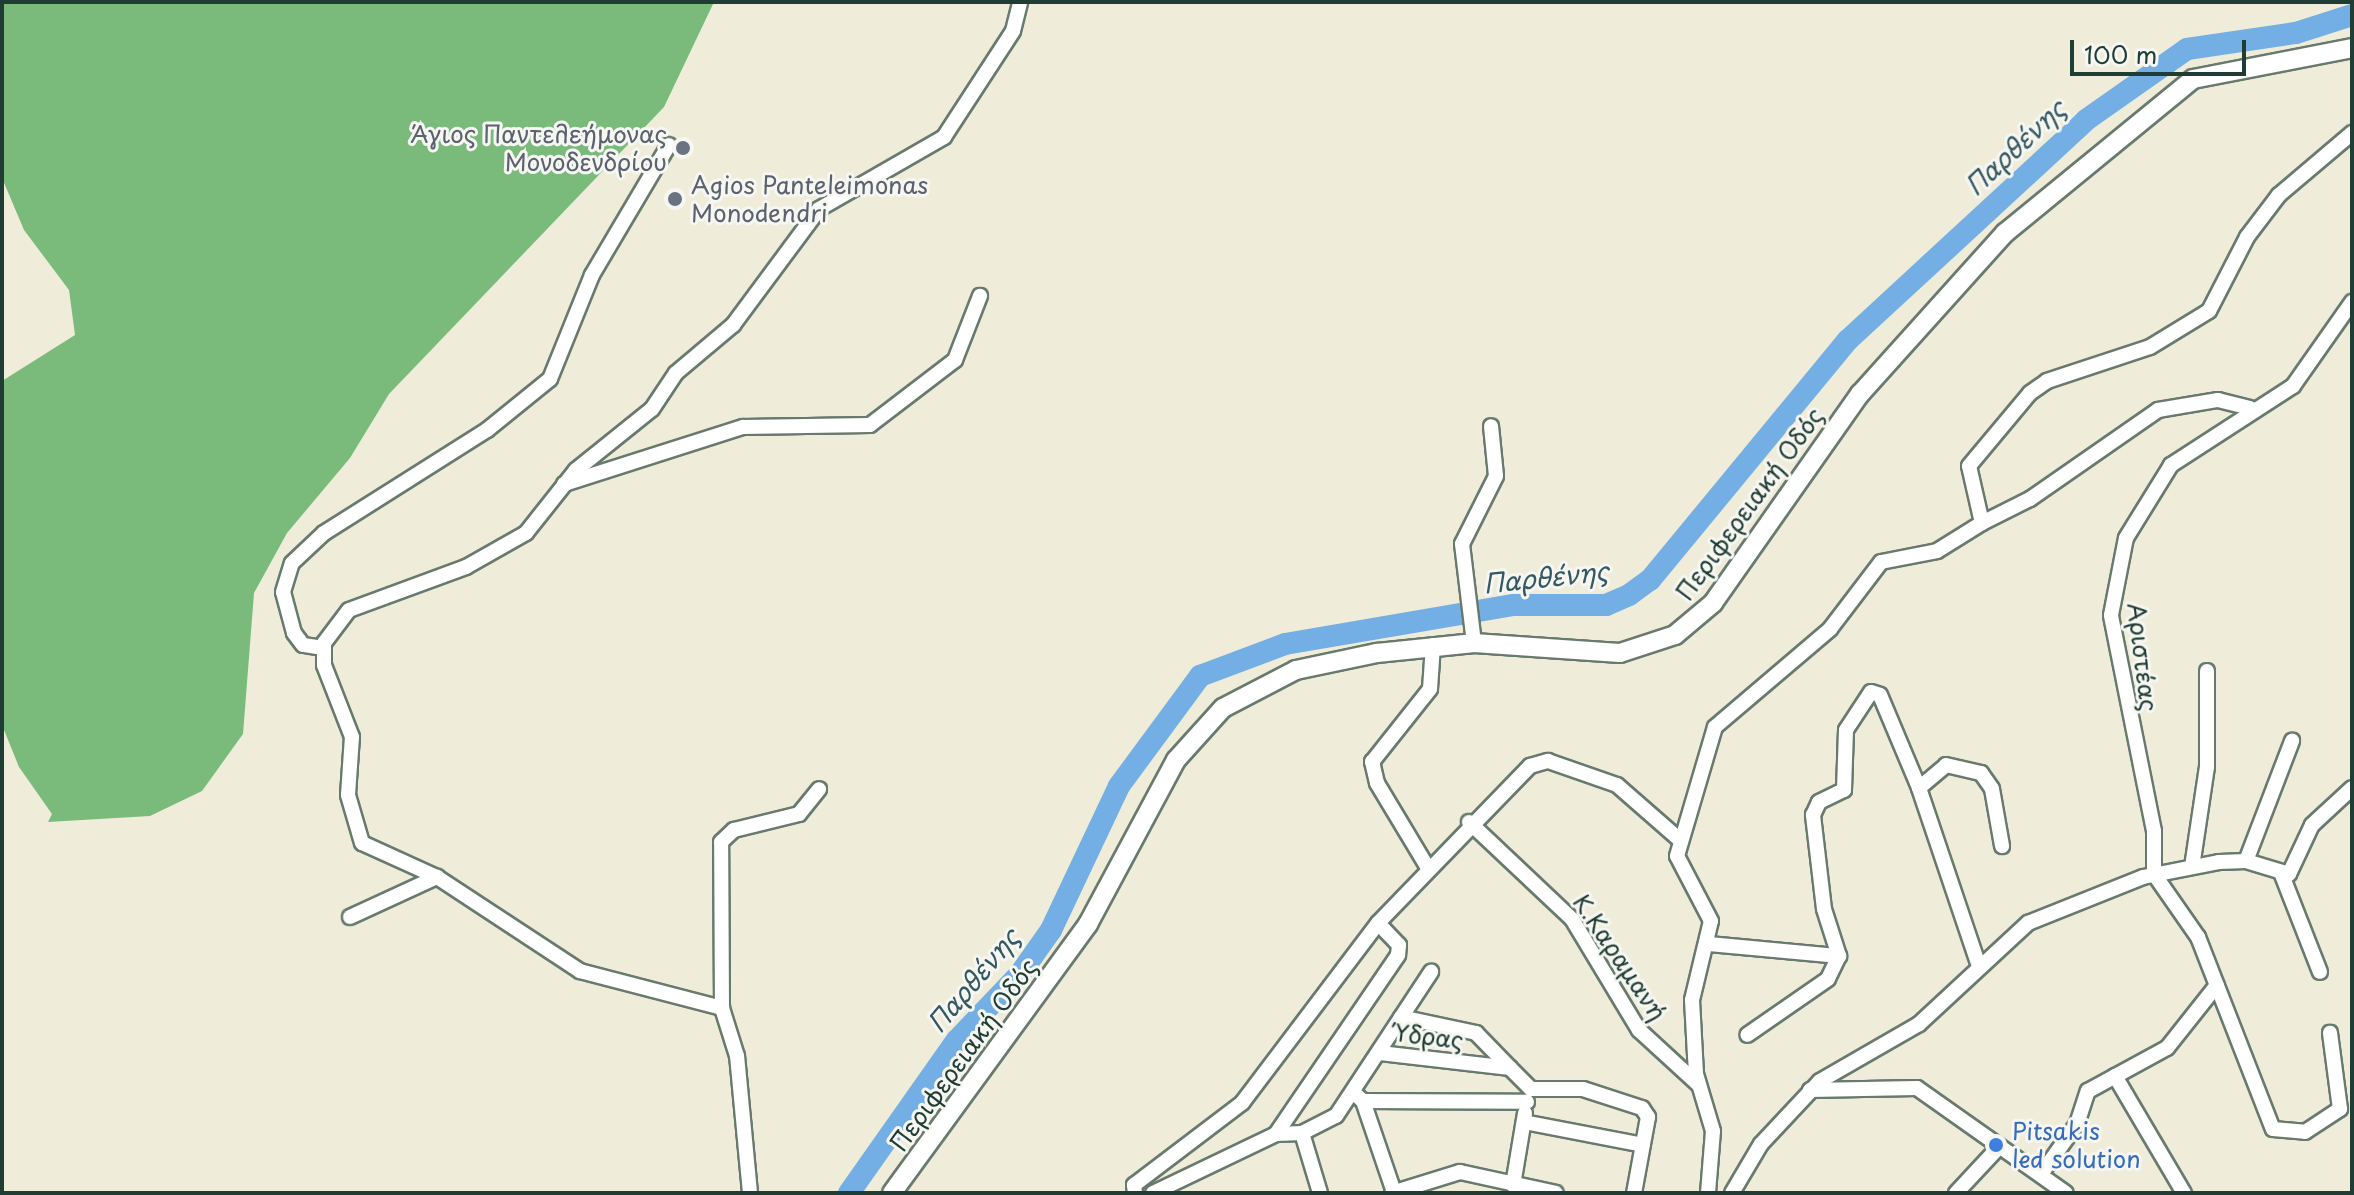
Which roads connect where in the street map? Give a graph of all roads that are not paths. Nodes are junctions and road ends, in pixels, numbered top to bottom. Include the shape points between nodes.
1 (1020, 2) edge
2 (2352, 48) edge
3 (2352, 133) edge
4 (669, 145) dead end
5 (980, 296) dead end
6 (2352, 302) edge
7 (2250, 408) junction
8 (1491, 426) dead end
9 (563, 484) junction
10 (1982, 523) junction
11 (1474, 637) junction
12 (1433, 645) junction
13 (323, 648) junction
14 (2207, 671) dead end
15 (2292, 741) dead end
16 (1919, 788) junction
17 (2352, 788) edge
18 (819, 789) dead end
19 (1469, 822) junction
20 (1679, 839) junction
21 (2002, 846) dead end
22 (2246, 861) junction
23 (2192, 867) junction
24 (1428, 868) junction
25 (2154, 874) junction
26 (2282, 875) junction
27 (437, 877) junction
28 (350, 917) dead end
29 (1378, 923) junction
30 (1709, 944) junction
31 (1839, 956) junction
32 (1978, 963) junction
33 (1431, 972) dead end
34 (2320, 972) dead end
35 (2217, 985) junction
36 (722, 1008) junction
37 (1401, 1017) junction
38 (2330, 1033) dead end
39 (1747, 1035) dead end
40 (1380, 1053) junction
41 (1510, 1068) junction
42 (2115, 1076) junction
43 (1699, 1084) junction
44 (1810, 1090) junction
45 (1529, 1096) junction
46 (1359, 1097) junction
47 (1524, 1122) junction
48 (1302, 1133) junction
49 (1276, 1134) junction
50 (1643, 1145) junction
51 (1997, 1149) junction
52 (2041, 1174) junction
53 (1513, 1185) junction
54 (750, 1193) edge
55 (892, 1193) edge
56 (1135, 1193) edge
57 (1153, 1193) edge
58 (1320, 1193) edge
59 (1393, 1193) edge
60 (1556, 1193) edge
61 (1634, 1193) edge
62 (1708, 1193) edge
63 (1732, 1193) edge
64 (1956, 1193) edge
65 (2066, 1193) edge
66 (2184, 1193) edge

1 - 9 street via 1013,31 944,137 819,209 733,325 676,373 652,409
2 - 11 main road, Περιφερειακή Οδός via 2193,79 2005,233 1813,451 1724,589 1688,626 1620,653
3 - 10 street via 2279,195 2247,237 2209,311 2154,345 2030,393 1969,466
4 - 13 street via 592,275 550,379 487,430 324,533 292,563 283,592 294,633 303,645
5 - 9 street via 955,360 870,425 743,427
6 - 7 street, Αριστέας via 2293,386
7 - 10 street via 2218,400 2158,410 2030,499
7 - 25 street, Αριστέας via 2171,465 2120,555 2113,629 2154,831
8 - 11 street via 1496,476 1462,544
9 - 13 street via 503,550 349,610
10 - 20 street via 1937,551 1881,562 1830,629 1718,722
11 - 12 main road, Περιφερειακή Οδός
12 - 24 street via 1430,689 1372,762 1377,783
12 - 55 main road, Περιφερειακή Οδός via 1296,670 1240,696 1207,722 1176,760 1088,924
13 - 27 street via 350,730 348,795 358,836 374,853
14 - 23 street via 2207,767
15 - 22 street
16 - 21 street via 1946,765 1981,773 1992,789
16 - 31 street via 1880,695 1869,692 1842,745 1847,784 1813,815 1824,909
16 - 32 street
17 - 26 street via 2319,815 2299,866
18 - 36 street via 799,814 734,830 721,842
19 - 20 street via 1530,766 1548,761 1617,785
19 - 24 street
19 - 43 street, Κ.Καραμανή via 1572,919 1639,1030
20 - 30 street via 1678,860 1708,910
22 - 23 street
22 - 26 street
23 - 25 street
24 - 29 street
25 - 32 street via 2028,923
25 - 35 street via 2198,937
26 - 34 street
27 - 28 street
27 - 36 street via 580,971
29 - 49 street via 1394,939 1398,955
29 - 56 street via 1242,1103 1134,1185
30 - 31 street
30 - 43 street via 1692,1000
31 - 39 street via 1828,979
32 - 44 street via 1919,1024
33 - 37 street
35 - 38 street via 2273,1129 2305,1132 2340,1109
35 - 42 street via 2167,1048
36 - 54 street via 737,1056
37 - 40 street
37 - 41 street via 1476,1033
40 - 41 street, Ύδρας
40 - 46 street, Ύδρας
41 - 45 street
42 - 52 street via 2088,1091 2077,1124
42 - 66 street
43 - 62 street via 1713,1131
44 - 51 street via 1917,1088
44 - 63 street via 1761,1144
45 - 46 street
45 - 47 street
45 - 50 street via 1583,1089 1642,1108
46 - 48 street, Ύδρας via 1328,1123
46 - 59 street
47 - 50 street
47 - 53 street
48 - 49 street, Ύδρας
48 - 58 street
49 - 57 street
50 - 61 street
51 - 52 street
51 - 64 street
52 - 65 street
53 - 59 street via 1460,1172
53 - 60 street

